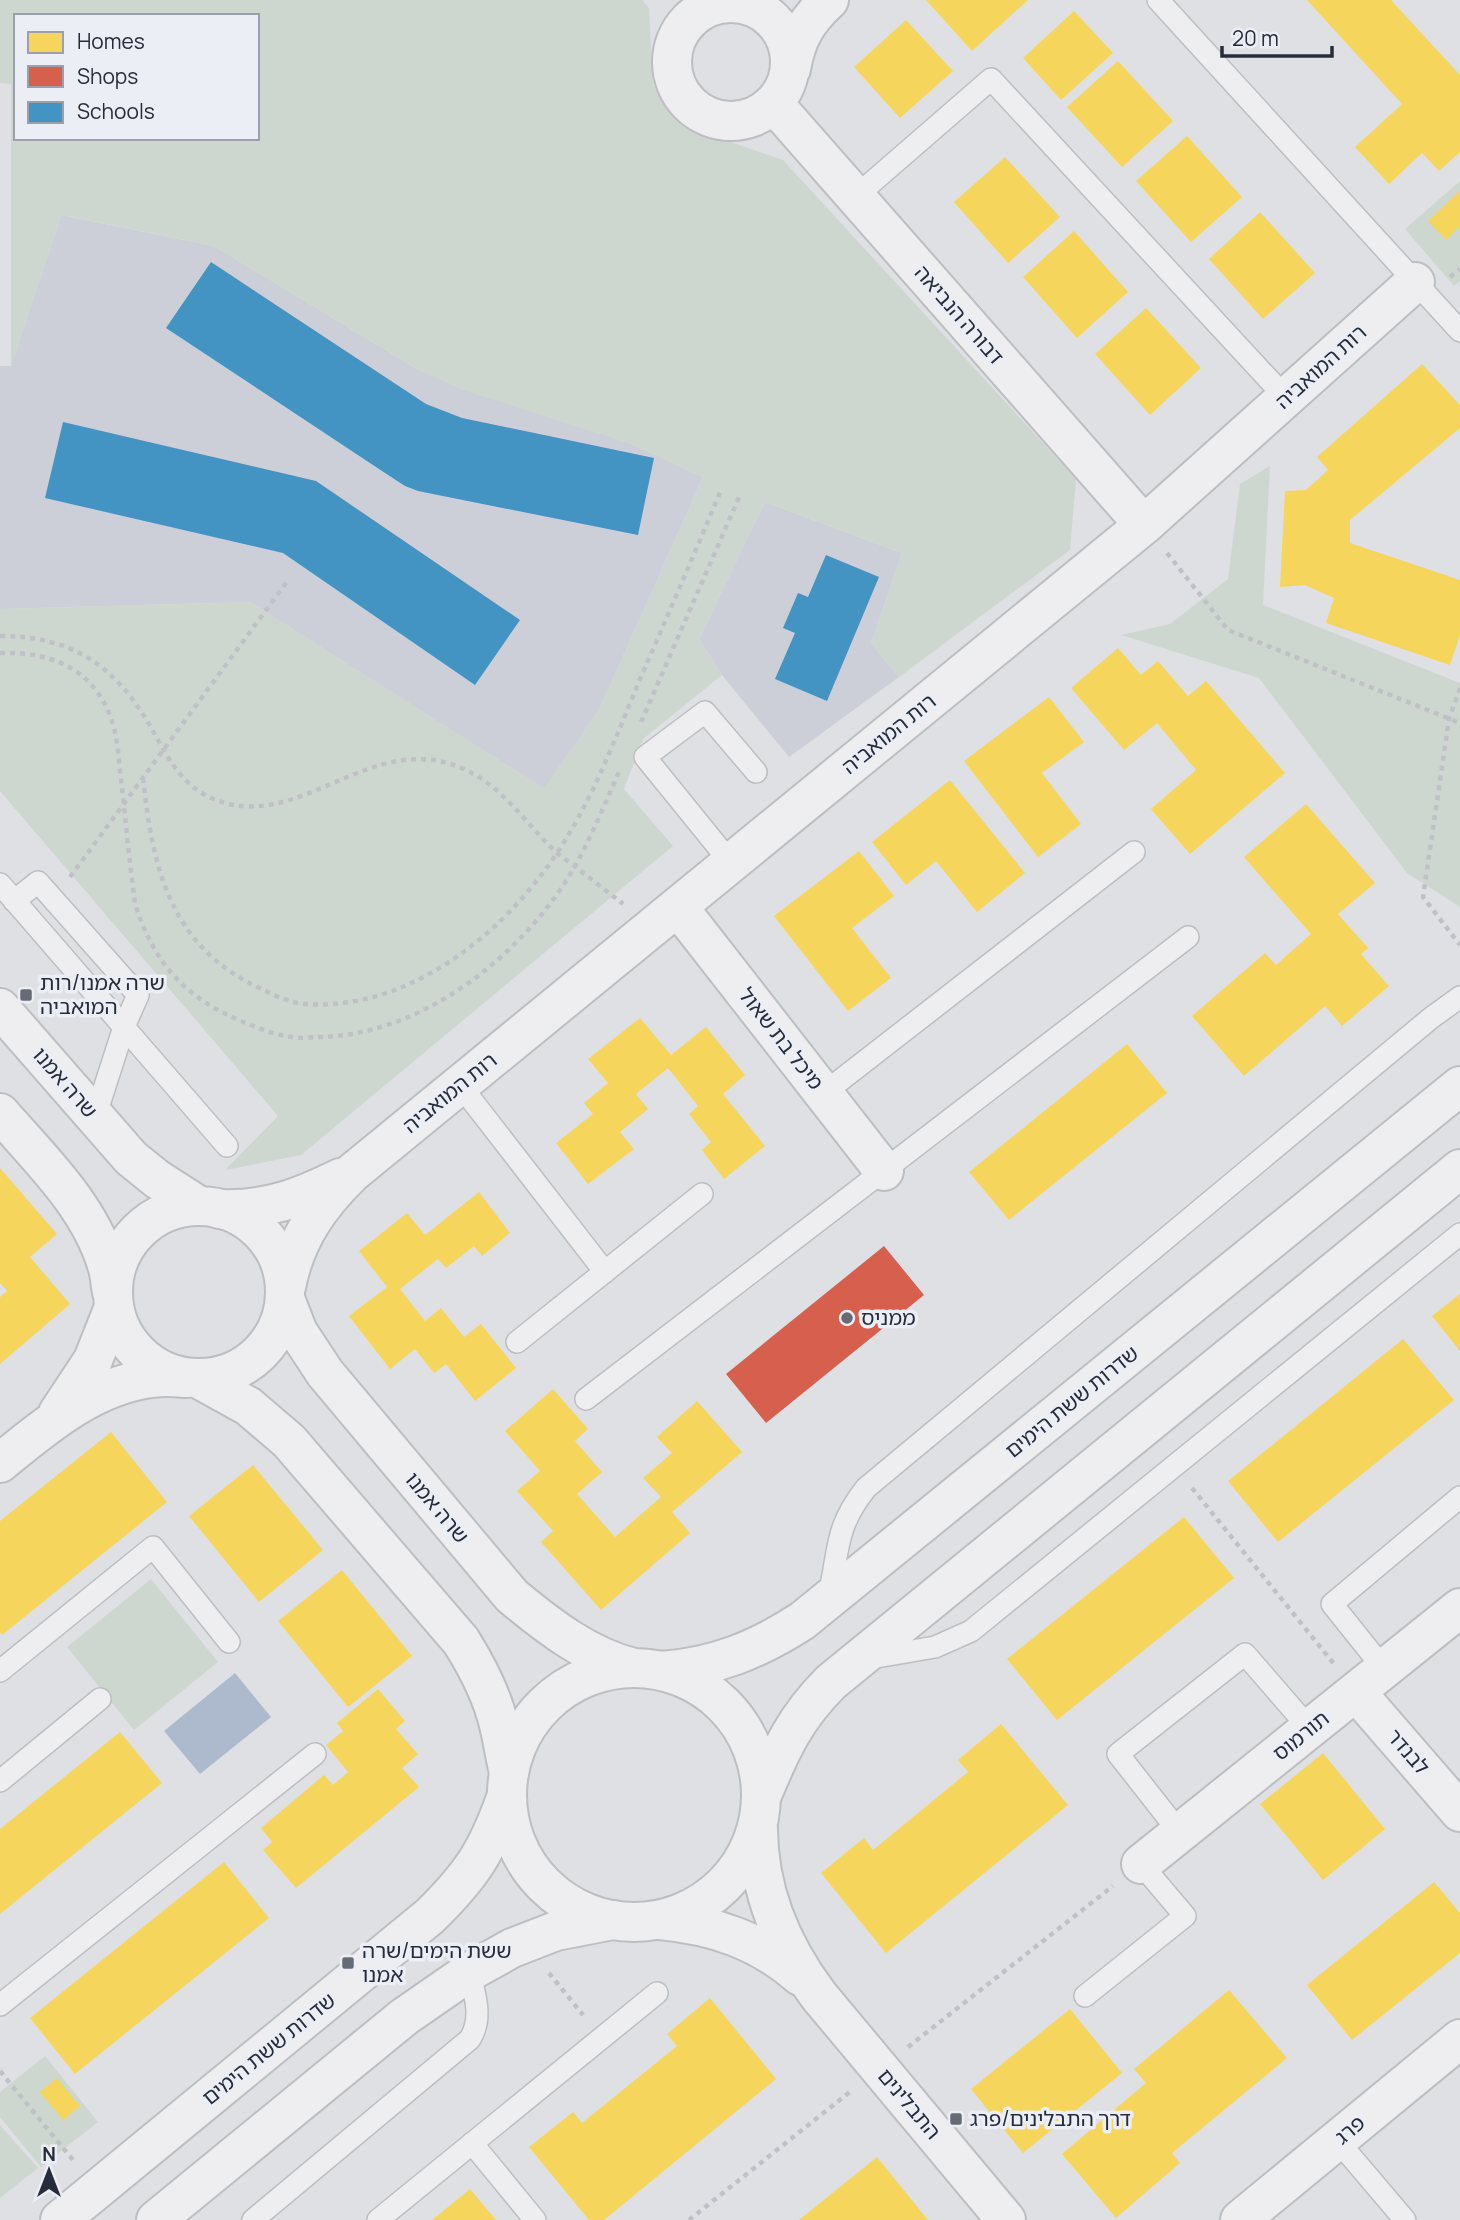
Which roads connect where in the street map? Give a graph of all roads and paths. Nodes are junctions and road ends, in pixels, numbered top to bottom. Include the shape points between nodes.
1 (829, 0) edge
2 (1158, 0) edge
3 (738, 1) edge
4 (680, 10) edge
5 (782, 88) junction
6 (855, 197) junction
7 (1415, 282) junction
8 (1460, 331) edge
9 (1286, 398) junction
10 (721, 490) dead end
11 (740, 495) dead end
12 (1144, 525) junction
13 (289, 579) dead end
14 (0, 636) edge
15 (0, 653) edge
16 (1460, 688) edge
17 (1449, 719) junction
18 (1460, 723) edge
19 (637, 731) dead end
20 (163, 750) junction
21 (620, 768) dead end
22 (756, 772) dead end
23 (143, 778) junction
24 (124, 804) junction
25 (556, 852) junction
26 (1134, 852) dead end
27 (731, 863) junction
28 (575, 866) junction
29 (0, 884) edge
30 (53, 900) junction
31 (14, 901) junction
32 (665, 917) junction
33 (1188, 937) dead end
34 (1460, 945) edge
35 (1460, 997) edge
36 (0, 1008) edge
37 (124, 1027) junction
38 (460, 1085) junction
39 (1460, 1086) edge
40 (824, 1093) junction
41 (0, 1113) edge
42 (95, 1117) junction
43 (227, 1146) dead end
44 (1460, 1169) edge
45 (884, 1171) junction
46 (352, 1173) junction
47 (702, 1194) dead end
48 (209, 1207) junction
49 (1460, 1234) edge
50 (605, 1272) junction
51 (286, 1294) junction
52 (113, 1300) junction
53 (517, 1342) dead end
54 (192, 1378) junction
55 (586, 1399) dead end
56 (53, 1420) junction
57 (0, 1463) edge
58 (1175, 1466) junction
59 (1460, 1497) edge
60 (828, 1601) junction
61 (1460, 1608) edge
62 (229, 1642) dead end
63 (856, 1661) junction
64 (647, 1670) junction
65 (0, 1671) edge
66 (1370, 1680) junction
67 (100, 1699) dead end
68 (1310, 1729) junction
69 (316, 1754) dead end
70 (0, 1781) edge
71 (508, 1784) junction
72 (760, 1809) junction
73 (1460, 1812) edge
74 (1181, 1833) junction
75 (1141, 1864) junction
76 (613, 1920) junction
77 (655, 1920) junction
78 (524, 1943) junction
79 (469, 1972) junction
80 (657, 1993) dead end
81 (819, 1996) junction
82 (1085, 1996) dead end
83 (0, 2005) edge
84 (602, 2038) junction
85 (1460, 2039) edge
86 (880, 2069) junction
87 (0, 2071) edge
88 (1337, 2140) junction
89 (472, 2143) junction
90 (97, 2190) junction
91 (1003, 2217) edge
92 (60, 2220) edge
93 (156, 2220) edge
94 (253, 2220) edge
95 (378, 2220) edge
96 (535, 2220) edge
97 (689, 2220) edge
98 (1240, 2220) edge
99 (1405, 2220) edge

1 - 5 street via 802,31
2 - 7 lane
3 - 4 street via 696,14
3 - 5 street via 780,27 788,44
4 - 5 street via 672,62 675,81 689,104 713,118 750,118
5 - 6 street, דבורה הנביאה
6 - 9 lane via 991,79
6 - 12 street, דבורה הנביאה
7 - 8 lane
7 - 9 street, רות המואביה
9 - 12 street, רות המואביה
10 - 25 path via 599,776
11 - 19 path
12 - 17 path via 1228,630
12 - 27 street, רות המואביה
13 - 20 path
14 - 20 path via 51,640 102,667 130,695
15 - 24 path via 21,652 58,661 93,686 115,732
16 - 17 path
17 - 18 path
17 - 34 path via 1423,897
20 - 23 path
20 - 25 path via 197,789 242,806 281,803 393,761 420,758 444,762 486,782
21 - 28 path
22 - 27 lane via 705,712 645,757
23 - 24 path
23 - 25 path via 156,863 180,919 195,940 231,973 295,1002 338,1004 380,996 428,975 488,933 545,871
24 - 28 path via 135,904 167,970 183,987 222,1013 293,1038 371,1030 444,998 517,940
24 - 30 path
25 - 28 path
26 - 40 lane
27 - 32 street, רות המואביה
28 - 32 path
29 - 31 lane
30 - 31 lane via 38,882
30 - 37 lane via 138,995
31 - 37 lane
32 - 38 street, רות המואביה
32 - 40 street, מיכל בת שאול
33 - 45 lane
35 - 60 lane via 866,1488 844,1521
36 - 42 street, שרה אמנו
37 - 42 lane
37 - 43 lane
38 - 46 street, רות המואביה
38 - 50 lane
39 - 60 street, שדרות ששת הימים
40 - 45 street, מיכל בת שאול
41 - 52 street via 84,1216 107,1265
42 - 48 street, שרה אמנו via 140,1166
44 - 63 street
45 - 55 lane
46 - 48 street, רות המואביה via 277,1204 250,1209
46 - 51 street, רות המואביה via 307,1226 292,1261
47 - 50 lane
48 - 51 street via 239,1216 260,1231 282,1265
48 - 52 street via 185,1207 159,1216 138,1231 117,1265
49 - 58 lane
50 - 53 lane
51 - 54 street via 285,1312 260,1353 227,1375
51 - 64 street, שרה אמנו via 298,1332 324,1373 513,1596 566,1638 619,1664
52 - 54 street via 122,1332 138,1353 159,1369
52 - 56 street via 87,1372
54 - 56 street via 156,1377 120,1386
54 - 71 street via 248,1406 289,1441 461,1641 491,1699
56 - 57 street
58 - 63 lane via 971,1631 935,1647
58 - 66 path
59 - 66 lane via 1332,1604
60 - 64 street, שדרות ששת הימים via 755,1649 679,1670
61 - 66 street, תורמוס
62 - 65 lane via 153,1547
63 - 72 street via 799,1719 782,1746
64 - 71 street, שדרות ששת הימים via 594,1675 552,1699 521,1737
64 - 72 street, שרה אמנו via 701,1687 737,1720 760,1774
66 - 68 street, תורמוס
66 - 73 street, לבנדר
67 - 70 lane
68 - 74 street, תורמוס
68 - 74 lane via 1245,1654 1118,1754
69 - 83 lane
71 - 76 street via 514,1835 532,1870 576,1907
71 - 90 street, שדרות ששת הימים via 484,1852 446,1900
72 - 77 street via 747,1853 724,1884 693,1907
72 - 81 street, התבלינים via 761,1860 773,1914 797,1964
74 - 75 street, תורמוס
75 - 82 lane via 1185,1916
75 - 86 path
76 - 77 street
76 - 78 street via 556,1931
77 - 81 street, התבלינים via 702,1926 753,1943 786,1964
78 - 79 street
78 - 84 path
79 - 93 street via 404,2017
79 - 94 lane via 477,2012 470,2039
80 - 84 lane
81 - 86 street, התבלינים
84 - 89 lane
85 - 88 street, פרג
86 - 91 street, התבלינים
86 - 97 path
87 - 90 path
88 - 98 street, פרג
88 - 99 lane
89 - 95 lane
89 - 96 lane
90 - 92 street, שדרות ששת הימים

